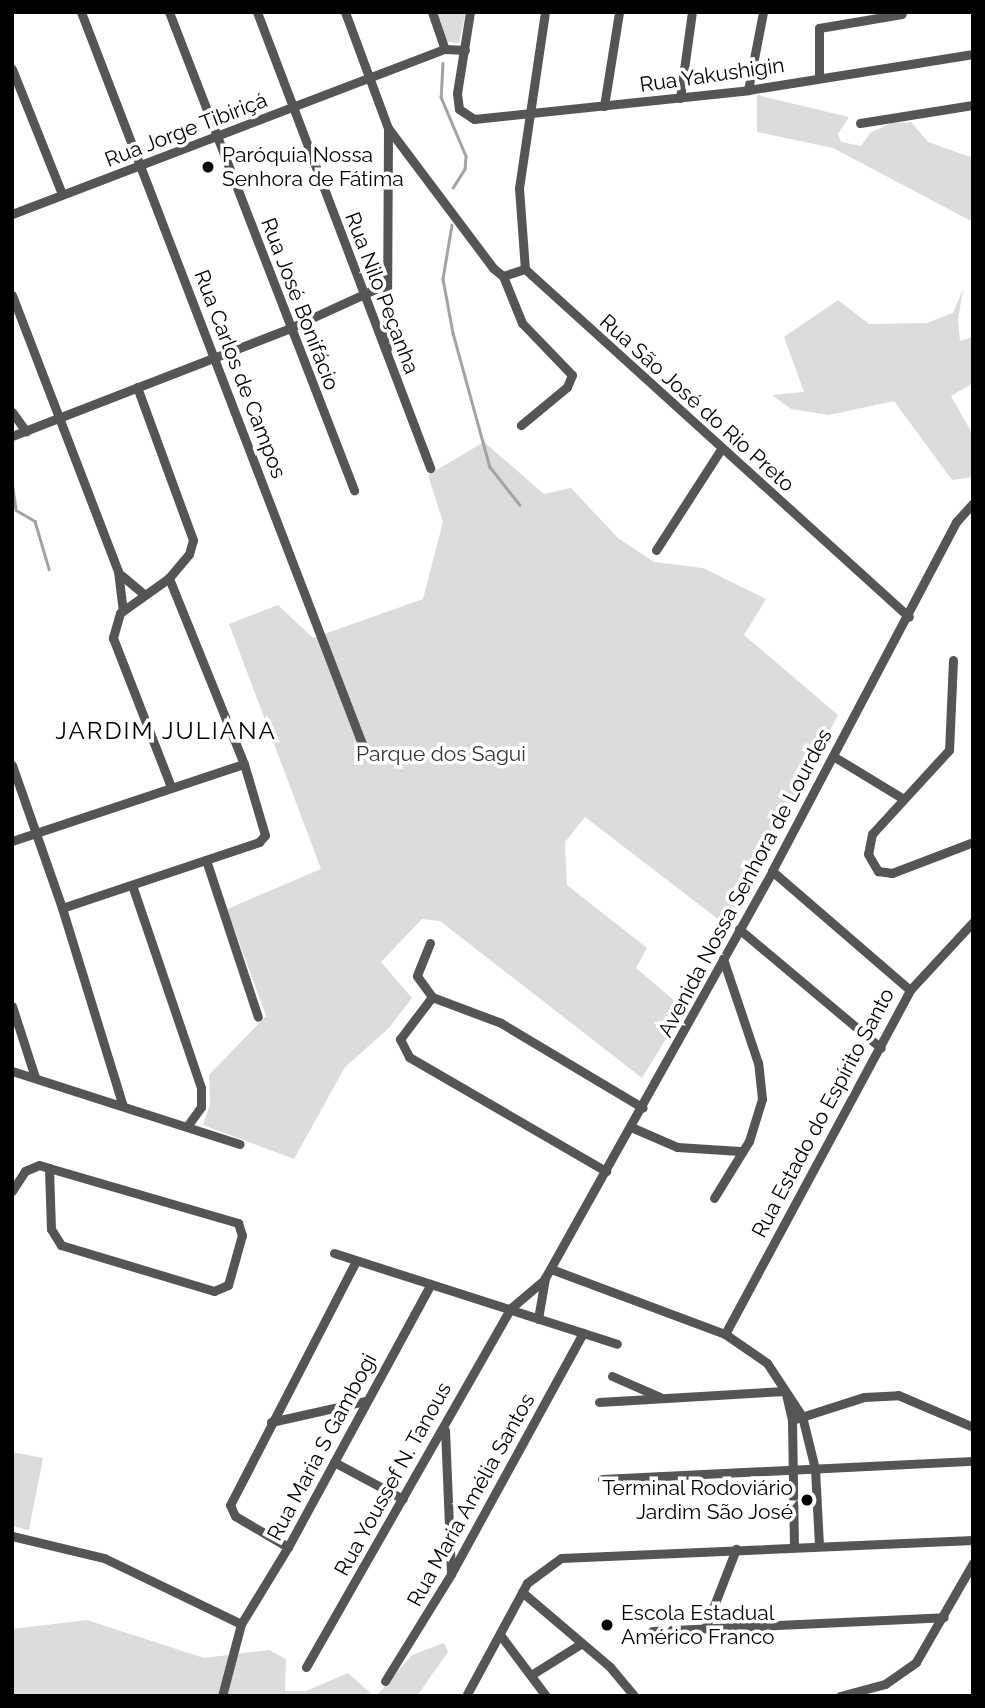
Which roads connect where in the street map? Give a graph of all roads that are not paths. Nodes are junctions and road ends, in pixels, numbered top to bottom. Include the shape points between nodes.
1 (80, 12) edge
2 (169, 12) edge
3 (257, 12) edge
4 (345, 12) edge
5 (432, 12) edge
6 (470, 12) edge
7 (545, 12) edge
8 (619, 12) edge
9 (692, 12) edge
10 (763, 12) edge
11 (902, 14) edge
12 (445, 49) junction
13 (465, 50) junction
14 (973, 54) edge
15 (12, 69) edge
16 (819, 78) junction
17 (372, 79) junction
18 (748, 89) junction
19 (680, 98) junction
20 (973, 105) edge
21 (604, 106) junction
22 (295, 108) junction
23 (528, 115) junction
24 (860, 123) dead end
25 (388, 128) junction
26 (217, 136) junction
27 (140, 167) junction
28 (62, 194) junction
29 (12, 214) edge
30 (525, 269) junction
31 (503, 276) junction
32 (384, 285) junction
33 (12, 295) edge
34 (365, 298) junction
35 (290, 328) junction
36 (213, 358) junction
37 (387, 358) junction
38 (137, 387) junction
39 (12, 412) edge
40 (60, 417) junction
41 (521, 425) dead end
42 (26, 431) junction
43 (12, 436) edge
44 (721, 449) junction
45 (430, 468) dead end
46 (354, 489) dead end
47 (973, 503) edge
48 (656, 550) dead end
49 (118, 571) junction
50 (169, 578) junction
51 (144, 594) junction
52 (123, 610) junction
53 (909, 617) junction
54 (953, 660) dead end
55 (364, 749) dead end
56 (833, 756) junction
57 (244, 764) junction
58 (12, 765) edge
59 (171, 788) junction
60 (902, 798) junction
61 (35, 834) junction
62 (12, 841) edge
63 (973, 842) edge
64 (206, 860) junction
65 (772, 871) junction
66 (132, 885) junction
67 (62, 908) junction
68 (971, 926) edge
69 (739, 929) junction
70 (430, 943) dead end
71 (723, 959) junction
72 (910, 990) junction
73 (432, 997) junction
74 (12, 1006) edge
75 (258, 1017) dead end
76 (881, 1048) junction
77 (12, 1071) edge
78 (35, 1077) junction
79 (123, 1106) junction
80 (643, 1108) junction
81 (188, 1125) junction
82 (631, 1128) junction
83 (240, 1144) dead end
84 (740, 1151) junction
85 (49, 1168) junction
86 (606, 1171) junction
87 (12, 1191) edge
88 (714, 1198) dead end
89 (334, 1254) dead end
90 (356, 1261) junction
91 (551, 1269) junction
92 (545, 1278) junction
93 (431, 1284) junction
94 (511, 1308) junction
95 (538, 1319) junction
96 (583, 1333) junction
97 (725, 1334) junction
98 (617, 1344) dead end
99 (612, 1376) dead end
100 (786, 1392) junction
101 (662, 1398) junction
102 (365, 1401) junction
103 (599, 1402) dead end
104 (797, 1418) junction
105 (271, 1422) junction
106 (973, 1427) edge
107 (445, 1428) junction
108 (973, 1461) edge
109 (334, 1462) junction
110 (792, 1469) junction
111 (815, 1469) junction
112 (602, 1479) dead end
113 (403, 1499) junction
114 (12, 1536) edge
115 (973, 1540) edge
116 (819, 1546) junction
117 (288, 1547) junction
118 (794, 1547) junction
119 (736, 1549) junction
120 (973, 1563) edge
121 (451, 1574) junction
122 (522, 1592) junction
123 (944, 1617) junction
124 (241, 1624) junction
125 (706, 1626) junction
126 (652, 1631) dead end
127 (501, 1636) junction
128 (582, 1643) junction
129 (306, 1667) dead end
130 (531, 1675) junction
131 (385, 1681) dead end
132 (222, 1696) edge
133 (466, 1696) edge
134 (546, 1696) edge
135 (634, 1696) edge
136 (842, 1696) edge

1 - 27 street, Rua Carlos de Campos
2 - 26 street, Rua José Bonifácio
3 - 22 street, Rua Nilo Peçanha
4 - 17 street
5 - 12 street
6 - 13 street
7 - 23 street
8 - 21 street
9 - 19 street
10 - 18 street
11 - 16 street via 819,28
12 - 13 street
12 - 17 street, Rua Jorge Tibiriçá
13 - 23 street, Rua Yakushigin via 457,93 459,109 474,119
14 - 16 street, Rua Yakushigin
15 - 28 street
16 - 18 street, Rua Yakushigin
17 - 22 street, Rua Jorge Tibiriçá
17 - 25 street
18 - 19 street, Rua Yakushigin
19 - 21 street, Rua Yakushigin
20 - 24 street
21 - 23 street, Rua Yakushigin
22 - 26 street, Rua Jorge Tibiriçá
22 - 34 street, Rua Nilo Peçanha
23 - 30 street via 519,188
25 - 31 street
25 - 32 street
26 - 27 street, Rua Jorge Tibiriçá
26 - 35 street, Rua José Bonifácio
27 - 28 street, Rua Jorge Tibiriçá
27 - 36 street, Rua Carlos de Campos
28 - 29 street, Rua Jorge Tibiriçá
30 - 31 street
30 - 44 street, Rua São José do Rio Preto
31 - 41 street via 522,323 568,368 571,382
32 - 34 street
32 - 37 street
33 - 40 street
34 - 35 street
34 - 37 street, Rua Nilo Peçanha
35 - 36 street
35 - 46 street, Rua José Bonifácio
36 - 38 street
36 - 55 street, Rua Carlos de Campos
37 - 45 street, Rua Nilo Peçanha
38 - 40 street
38 - 50 street via 193,540 189,554
39 - 42 street
40 - 42 street
40 - 49 street
42 - 43 street
44 - 48 street
44 - 53 street, Rua São José do Rio Preto
47 - 53 street, Avenida Nossa Senhora de Lourdes via 956,522
49 - 51 street
49 - 52 street
50 - 51 street
50 - 57 street
51 - 52 street
52 - 59 street via 113,628 114,647
53 - 56 street, Avenida Nossa Senhora de Lourdes
54 - 60 street via 949,750
56 - 60 street
56 - 65 street, Avenida Nossa Senhora de Lourdes
57 - 59 street
57 - 64 street via 265,835
58 - 61 street
59 - 61 street
60 - 63 street via 869,841 868,854 878,871 892,873
61 - 62 street
61 - 67 street
64 - 66 street
64 - 75 street
65 - 69 street, Avenida Nossa Senhora de Lourdes
65 - 72 street
66 - 67 street
66 - 81 street via 201,1088 201,1107
67 - 79 street
68 - 72 street, Rua Estado do Espírito Santo
69 - 71 street, Avenida Nossa Senhora de Lourdes
69 - 76 street
70 - 73 street via 417,970
71 - 80 street, Avenida Nossa Senhora de Lourdes
71 - 84 street via 761,1080 759,1112 750,1141
72 - 76 street, Rua Estado do Espírito Santo
73 - 80 street via 501,1023
73 - 86 street via 400,1038 403,1049 418,1064
74 - 78 street
76 - 97 street, Rua Estado do Espírito Santo
77 - 78 street
78 - 79 street
79 - 81 street
80 - 82 street, Avenida Nossa Senhora de Lourdes
81 - 83 street
82 - 84 street via 677,1147
82 - 86 street, Avenida Nossa Senhora de Lourdes
84 - 88 street
85 - 85 street via 238,1223 242,1235 228,1285 214,1291 61,1245 52,1234
85 - 87 street via 31,1166
86 - 91 street, Avenida Nossa Senhora de Lourdes
89 - 90 street
90 - 93 street
90 - 105 street
91 - 92 street, Avenida Nossa Senhora de Lourdes
91 - 97 street
92 - 94 street, Rua Youssef N. Tanous
92 - 95 street
93 - 94 street
93 - 102 street, Rua Maria S Gambogi
94 - 95 street
94 - 107 street, Rua Youssef N. Tanous
95 - 96 street
96 - 98 street
96 - 121 street, Rua Maria Amélia Santos
97 - 100 street via 761,1357
99 - 101 street
100 - 101 street
100 - 104 street
101 - 103 street
102 - 105 street
102 - 109 street, Rua Maria S Gambogi
104 - 106 street via 864,1397 898,1395
104 - 110 street
104 - 111 street
105 - 117 street via 233,1496 231,1511
107 - 113 street, Rua Youssef N. Tanous
107 - 121 street
108 - 111 street
109 - 113 street
109 - 117 street, Rua Maria S Gambogi
110 - 111 street
110 - 112 street
110 - 118 street
111 - 116 street
113 - 129 street, Rua Youssef N. Tanous
114 - 124 street via 104,1558
115 - 116 street
116 - 118 street
117 - 124 street, Rua Maria S Gambogi
118 - 119 street
119 - 122 street via 575,1555 537,1572
119 - 125 street
120 - 123 street
121 - 131 street, Rua Maria Amélia Santos
122 - 127 street
122 - 128 street
123 - 125 street
123 - 136 street via 907,1671 873,1688
124 - 132 street, Rua Maria S Gambogi
125 - 126 street
127 - 130 street
127 - 133 street
128 - 130 street
128 - 135 street
130 - 134 street

